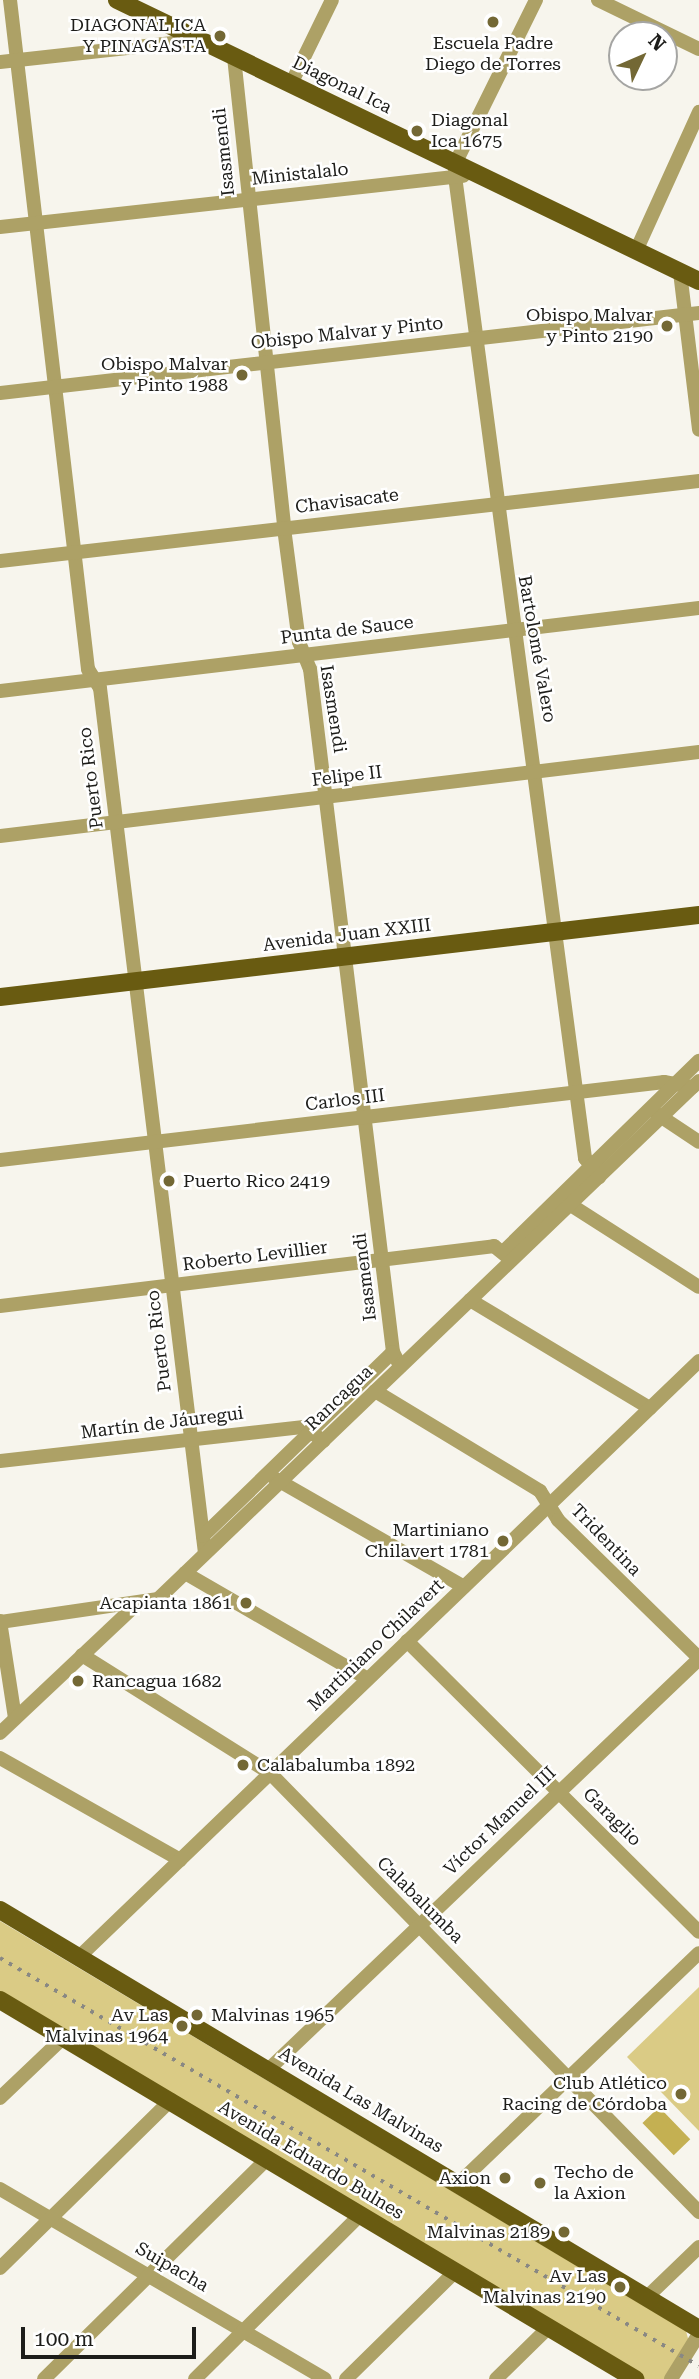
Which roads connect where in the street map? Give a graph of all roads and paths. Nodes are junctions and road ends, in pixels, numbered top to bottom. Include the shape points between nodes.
1 (10, 0) edge
2 (117, 0) edge
3 (332, 0) edge
4 (536, 0) edge
5 (598, 0) edge
6 (200, 40) junction
7 (697, 46) edge
8 (234, 57) junction
9 (17, 60) junction
10 (0, 62) edge
11 (291, 84) junction
12 (699, 112) edge
13 (455, 170) junction
14 (248, 199) junction
15 (36, 223) junction
16 (0, 227) edge
17 (636, 251) junction
18 (680, 272) junction
19 (699, 281) edge
20 (699, 313) edge
21 (684, 316) junction
22 (477, 338) junction
23 (265, 360) junction
24 (55, 386) junction
25 (0, 393) edge
26 (699, 430) edge
27 (699, 481) edge
28 (495, 503) junction
29 (284, 528) junction
30 (76, 552) junction
31 (0, 561) edge
32 (699, 608) edge
33 (515, 629) junction
34 (304, 655) junction
35 (95, 680) junction
36 (0, 691) edge
37 (699, 752) edge
38 (537, 774) junction
39 (326, 798) junction
40 (116, 824) junction
41 (0, 836) edge
42 (699, 915) edge
43 (557, 932) junction
44 (345, 956) junction
45 (133, 981) junction
46 (0, 997) edge
47 (699, 1061) edge
48 (679, 1080) junction
49 (696, 1084) edge
50 (576, 1094) junction
51 (656, 1114) junction
52 (365, 1117) junction
53 (154, 1142) junction
54 (699, 1142) edge
55 (0, 1160) edge
56 (594, 1172) junction
57 (564, 1202) junction
58 (507, 1256) junction
59 (382, 1259) junction
60 (172, 1286) junction
61 (699, 1287) edge
62 (470, 1300) junction
63 (0, 1306) edge
64 (393, 1352) junction
65 (400, 1366) junction
66 (696, 1370) edge
67 (375, 1391) junction
68 (650, 1408) junction
69 (312, 1429) junction
70 (190, 1437) junction
71 (323, 1441) junction
72 (0, 1461) edge
73 (274, 1478) junction
74 (551, 1503) junction
75 (203, 1536) junction
76 (205, 1553) junction
77 (185, 1573) junction
78 (464, 1587) junction
79 (138, 1603) junction
80 (0, 1621) edge
81 (407, 1641) junction
82 (82, 1655) junction
83 (699, 1659) edge
84 (368, 1679) junction
85 (15, 1718) junction
86 (0, 1733) edge
87 (0, 1758) edge
88 (270, 1773) junction
89 (558, 1792) junction
90 (180, 1860) junction
91 (0, 1910) edge
92 (418, 1926) junction
93 (699, 1932) edge
94 (699, 1953) edge
95 (79, 1957) junction
96 (0, 2000) edge
97 (63, 2038) junction
98 (268, 2070) junction
99 (570, 2078) junction
100 (0, 2098) edge
101 (171, 2100) junction
102 (268, 2158) junction
103 (459, 2183) junction
104 (0, 2189) edge
105 (699, 2212) edge
106 (361, 2214) junction
107 (51, 2218) junction
108 (699, 2247) edge
109 (0, 2268) edge
110 (456, 2271) junction
111 (149, 2276) junction
112 (647, 2297) junction
113 (549, 2327) junction
114 (245, 2331) junction
115 (699, 2331) edge
116 (44, 2379) edge
117 (195, 2379) edge
118 (325, 2379) edge
119 (346, 2379) edge
120 (496, 2379) edge
121 (635, 2379) edge
122 (671, 2379) edge

1 - 9 street, Puerto Rico
2 - 6 main road, Diagonal Ica
3 - 11 street
4 - 13 street
5 - 7 street
6 - 8 main road, Diagonal Ica
6 - 9 street
8 - 11 main road, Diagonal Ica
8 - 14 street, Isasmendi
9 - 10 street
9 - 15 street, Puerto Rico
11 - 13 main road, Diagonal Ica
12 - 17 street
13 - 14 street, Ministalalo
13 - 17 main road, Diagonal Ica via 478,175
13 - 22 street, Bartolomé Valero
14 - 15 street, Ministalalo
14 - 23 street, Isasmendi
15 - 16 street, Ministalalo
15 - 24 street, Puerto Rico
17 - 18 main road, Diagonal Ica
18 - 19 main road, Diagonal Ica
18 - 21 street
20 - 21 street, Obispo Malvar y Pinto
21 - 22 street, Obispo Malvar y Pinto
21 - 26 street
22 - 23 street, Obispo Malvar y Pinto
22 - 28 street, Bartolomé Valero
23 - 24 street, Obispo Malvar y Pinto
23 - 29 street, Isasmendi
24 - 25 street, Obispo Malvar y Pinto
24 - 30 street, Puerto Rico
27 - 28 street, Chavisacate
28 - 29 street, Chavisacate
28 - 33 street, Bartolomé Valero
29 - 30 street, Chavisacate
29 - 34 street, Isasmendi
30 - 31 street, Chavisacate
30 - 35 street, Puerto Rico
32 - 33 street, Punta de Sauce
33 - 34 street, Punta de Sauce
33 - 38 street, Bartolomé Valero
34 - 35 street, Punta de Sauce
34 - 39 street, Isasmendi
35 - 36 street, Punta de Sauce
35 - 40 street, Puerto Rico
37 - 38 street, Felipe II
38 - 39 street, Felipe II
38 - 43 street, Bartolomé Valero
39 - 40 street, Felipe II
39 - 44 street, Isasmendi
40 - 41 street, Felipe II
40 - 45 street, Puerto Rico
42 - 43 main road, Avenida Juan XXIII
43 - 44 main road, Avenida Juan XXIII
43 - 50 street, Bartolomé Valero
44 - 45 main road, Avenida Juan XXIII
44 - 52 street, Isasmendi
45 - 46 main road, Avenida Juan XXIII
45 - 53 street, Puerto Rico
47 - 48 street, Rancagua
48 - 49 street
48 - 50 street, Carlos III
48 - 51 street, Rancagua
49 - 51 street, Rancagua
50 - 52 street, Carlos III
50 - 56 street, Bartolomé Valero
51 - 54 street
51 - 56 street, Rancagua
52 - 53 street, Carlos III
52 - 59 street, Isasmendi
53 - 55 street, Carlos III
53 - 60 street, Puerto Rico
56 - 57 street, Rancagua
57 - 58 street, Rancagua
57 - 61 street
58 - 59 street, Roberto Levillier via 494,1246
58 - 62 street, Rancagua
59 - 60 street, Roberto Levillier
59 - 64 street, Isasmendi
60 - 63 street, Roberto Levillier
60 - 70 street, Puerto Rico
62 - 65 street, Rancagua
62 - 68 street
64 - 65 street, Isasmendi
64 - 69 street, Rancagua
65 - 67 street, Rancagua
66 - 68 street, Martiniano Chilavert
67 - 71 street, Rancagua
67 - 74 street, Tridentina
68 - 74 street, Martiniano Chilavert
69 - 70 street, Martín de Jáuregui
69 - 71 street
69 - 73 street, Rancagua
70 - 72 street, Martín de Jáuregui
70 - 75 street, Puerto Rico
71 - 73 street, Rancagua
73 - 75 street, Rancagua
73 - 76 street, Rancagua
73 - 78 street
74 - 78 street, Martiniano Chilavert
74 - 83 street, Tridentina via 558,1520
75 - 76 street, Puerto Rico
76 - 77 street, Rancagua
77 - 79 street, Rancagua via 158,1599
77 - 84 street
78 - 81 street, Martiniano Chilavert
79 - 80 street
79 - 82 street, Rancagua
80 - 85 street
81 - 84 street, Martiniano Chilavert
81 - 89 street, Garaglio
82 - 85 street, Rancagua
82 - 88 street, Calabalumba
83 - 89 street, Víctor Manuel III
84 - 88 street, Martiniano Chilavert
85 - 86 street, Rancagua
87 - 90 street
88 - 90 street, Martiniano Chilavert
88 - 92 street, Calabalumba
89 - 92 street, Víctor Manuel III
89 - 93 street, Garaglio
90 - 95 street, Martiniano Chilavert
91 - 95 main road, Avenida Las Malvinas
92 - 98 street, Víctor Manuel III
92 - 99 street, Calabalumba
94 - 99 street
95 - 98 main road, Avenida Las Malvinas
96 - 97 main road, Avenida Eduardo Bulnes
97 - 100 street
97 - 101 main road, Avenida Eduardo Bulnes
98 - 103 main road, Avenida Las Malvinas
99 - 103 street
99 - 105 street, Calabalumba
101 - 102 main road, Avenida Eduardo Bulnes
101 - 107 street
102 - 106 main road, Avenida Eduardo Bulnes
102 - 111 street
103 - 112 main road, Avenida Las Malvinas
104 - 107 street, Suipacha
106 - 110 main road, Avenida Eduardo Bulnes
106 - 114 street
107 - 109 street
107 - 111 street, Suipacha
108 - 112 street
110 - 113 main road, Avenida Eduardo Bulnes
110 - 119 street
111 - 114 street, Suipacha
111 - 116 street
112 - 115 main road, Avenida Las Malvinas
113 - 120 street
113 - 121 main road, Avenida Eduardo Bulnes
114 - 117 street
114 - 118 street, Suipacha
115 - 122 street

